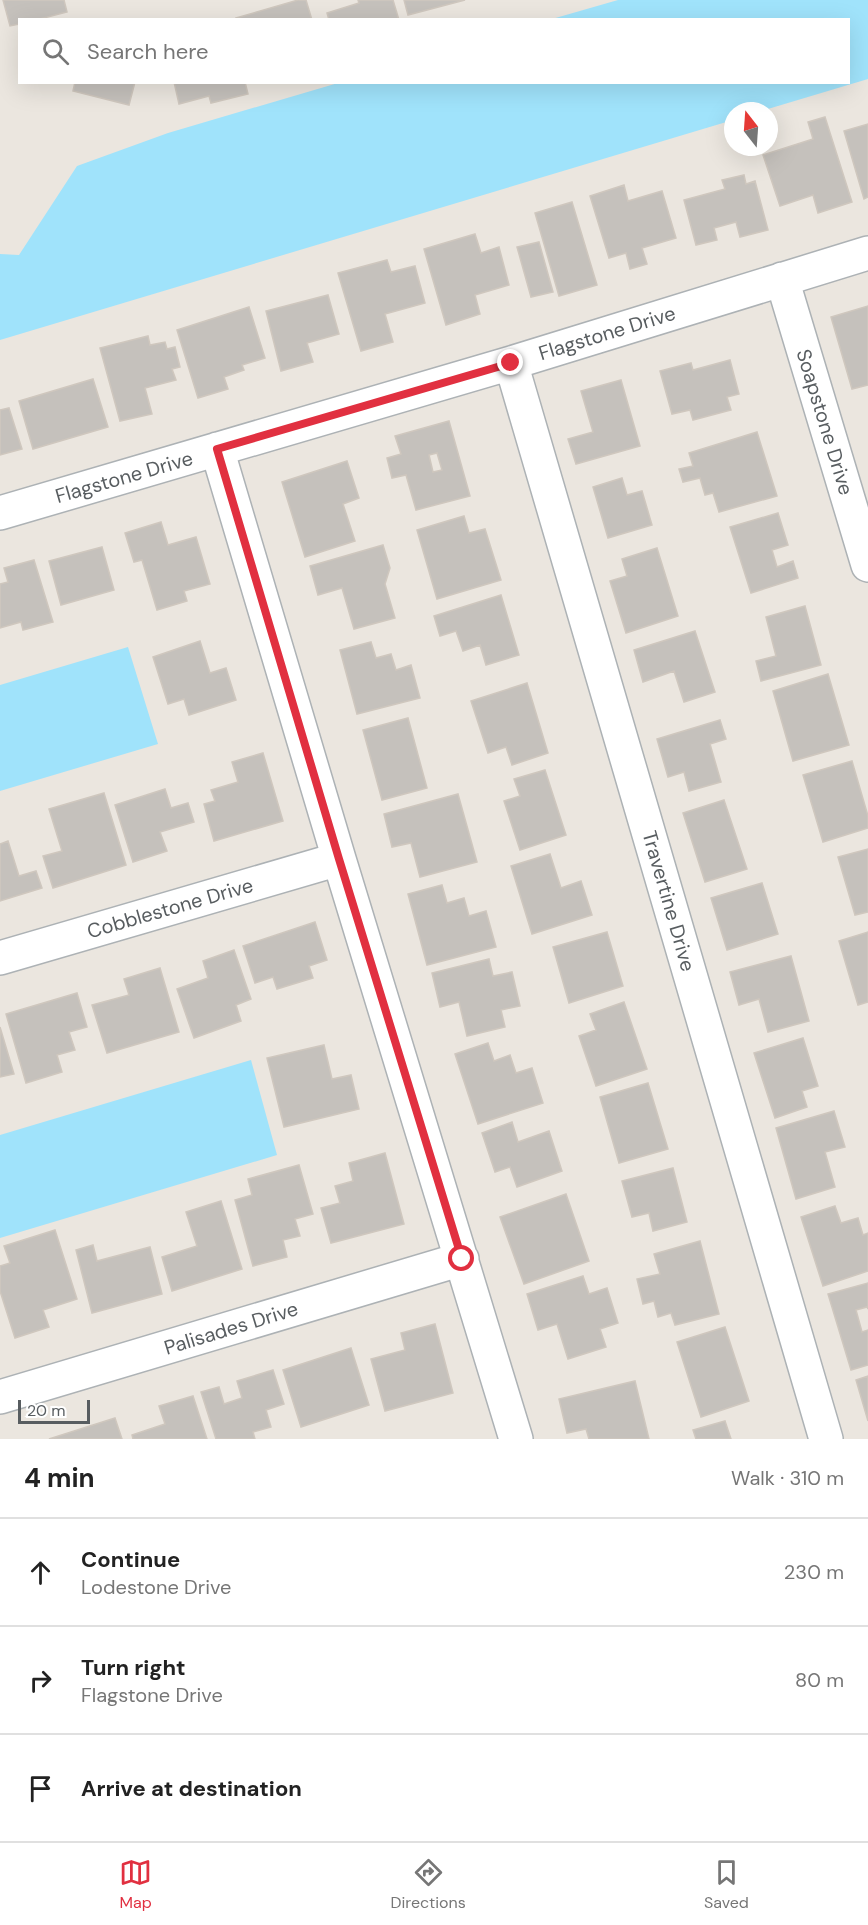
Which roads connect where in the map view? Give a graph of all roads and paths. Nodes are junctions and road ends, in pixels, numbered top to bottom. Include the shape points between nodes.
1 (868, 253) edge
2 (782, 279) junction
3 (511, 363) junction
4 (217, 449) junction
5 (0, 513) edge
6 (868, 565) edge
7 (339, 859) junction
8 (0, 958) edge
9 (462, 1259) junction
10 (0, 1397) edge
11 (516, 1439) edge
12 (826, 1439) edge

1 - 2 street, Flagstone Drive
2 - 3 street, Flagstone Drive
2 - 6 street, Soapstone Drive
3 - 4 street, Flagstone Drive
3 - 12 street, Travertine Drive
4 - 5 street, Flagstone Drive
4 - 7 street
7 - 8 street, Cobblestone Drive
7 - 9 street
9 - 10 street, Palisades Drive
9 - 11 street

